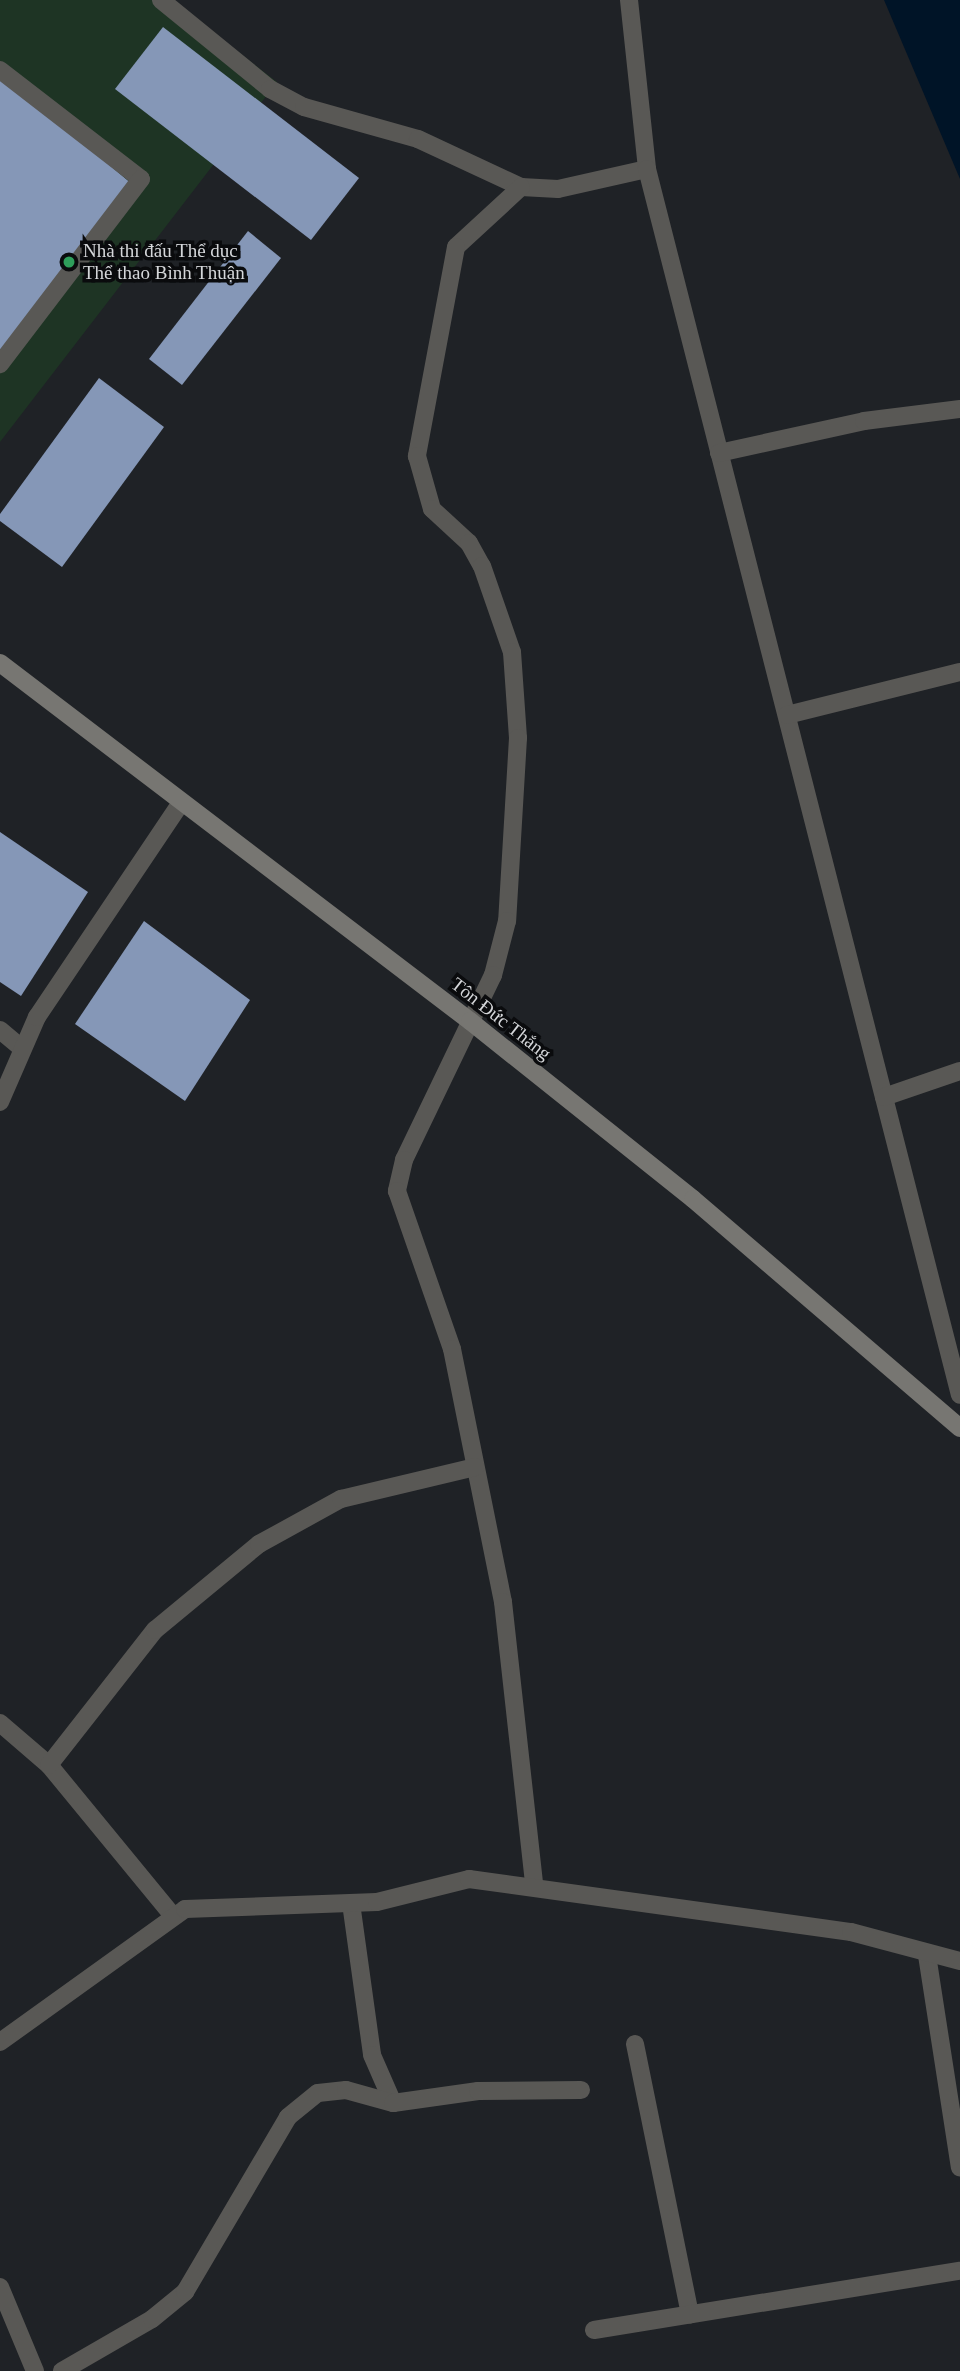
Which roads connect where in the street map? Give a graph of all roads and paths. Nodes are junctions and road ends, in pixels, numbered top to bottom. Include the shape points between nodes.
1 (161, 0) edge
2 (629, 0) edge
3 (0, 70) edge
4 (647, 169) junction
5 (521, 187) junction
6 (0, 364) edge
7 (960, 409) edge
8 (719, 453) junction
9 (0, 663) edge
10 (960, 672) edge
11 (787, 715) junction
12 (181, 803) junction
13 (470, 1021) junction
14 (0, 1030) edge
15 (20, 1047) junction
16 (960, 1071) edge
17 (884, 1097) junction
18 (0, 1102) edge
19 (960, 1395) edge
20 (960, 1428) edge
21 (475, 1467) junction
22 (0, 1723) edge
23 (49, 1765) junction
24 (534, 1883) junction
25 (351, 1903) junction
26 (172, 1914) junction
27 (927, 1955) junction
28 (960, 1961) edge
29 (0, 2042) edge
30 (635, 2044) dead end
31 (581, 2090) dead end
32 (393, 2103) junction
33 (960, 2167) edge
34 (960, 2270) edge
35 (0, 2287) edge
36 (690, 2314) junction
37 (594, 2330) dead end
38 (36, 2371) edge
39 (62, 2371) edge

1 - 5 street via 270,89 304,107 418,139
2 - 4 street
3 - 6 street via 141,178
4 - 5 street via 558,189
4 - 8 street
5 - 13 street via 456,247 417,456 432,509 469,543 482,566 506,629 516,679 507,921 493,975
7 - 8 street via 864,421
8 - 11 street
9 - 12 street, Tôn Đức Thắng
10 - 11 street
11 - 17 street
12 - 13 street, Tôn Đức Thắng
12 - 15 street
13 - 20 street, Tôn Đức Thắng via 704,1208
13 - 21 street via 404,1160 397,1191 452,1349
14 - 15 street
15 - 18 street
16 - 17 street
17 - 19 street
21 - 23 street via 322,1506 259,1544 155,1630
21 - 24 street via 509,1637
22 - 23 street
23 - 26 street
24 - 25 street via 469,1879 413,1896
24 - 27 street via 874,1936
25 - 26 street
25 - 32 street via 372,2055
26 - 29 street
27 - 28 street
27 - 33 street
30 - 36 street
31 - 32 street via 478,2091
32 - 39 street via 346,2090 305,2100 261,2159 185,2292 152,2319
34 - 36 street
35 - 38 street
36 - 37 street

